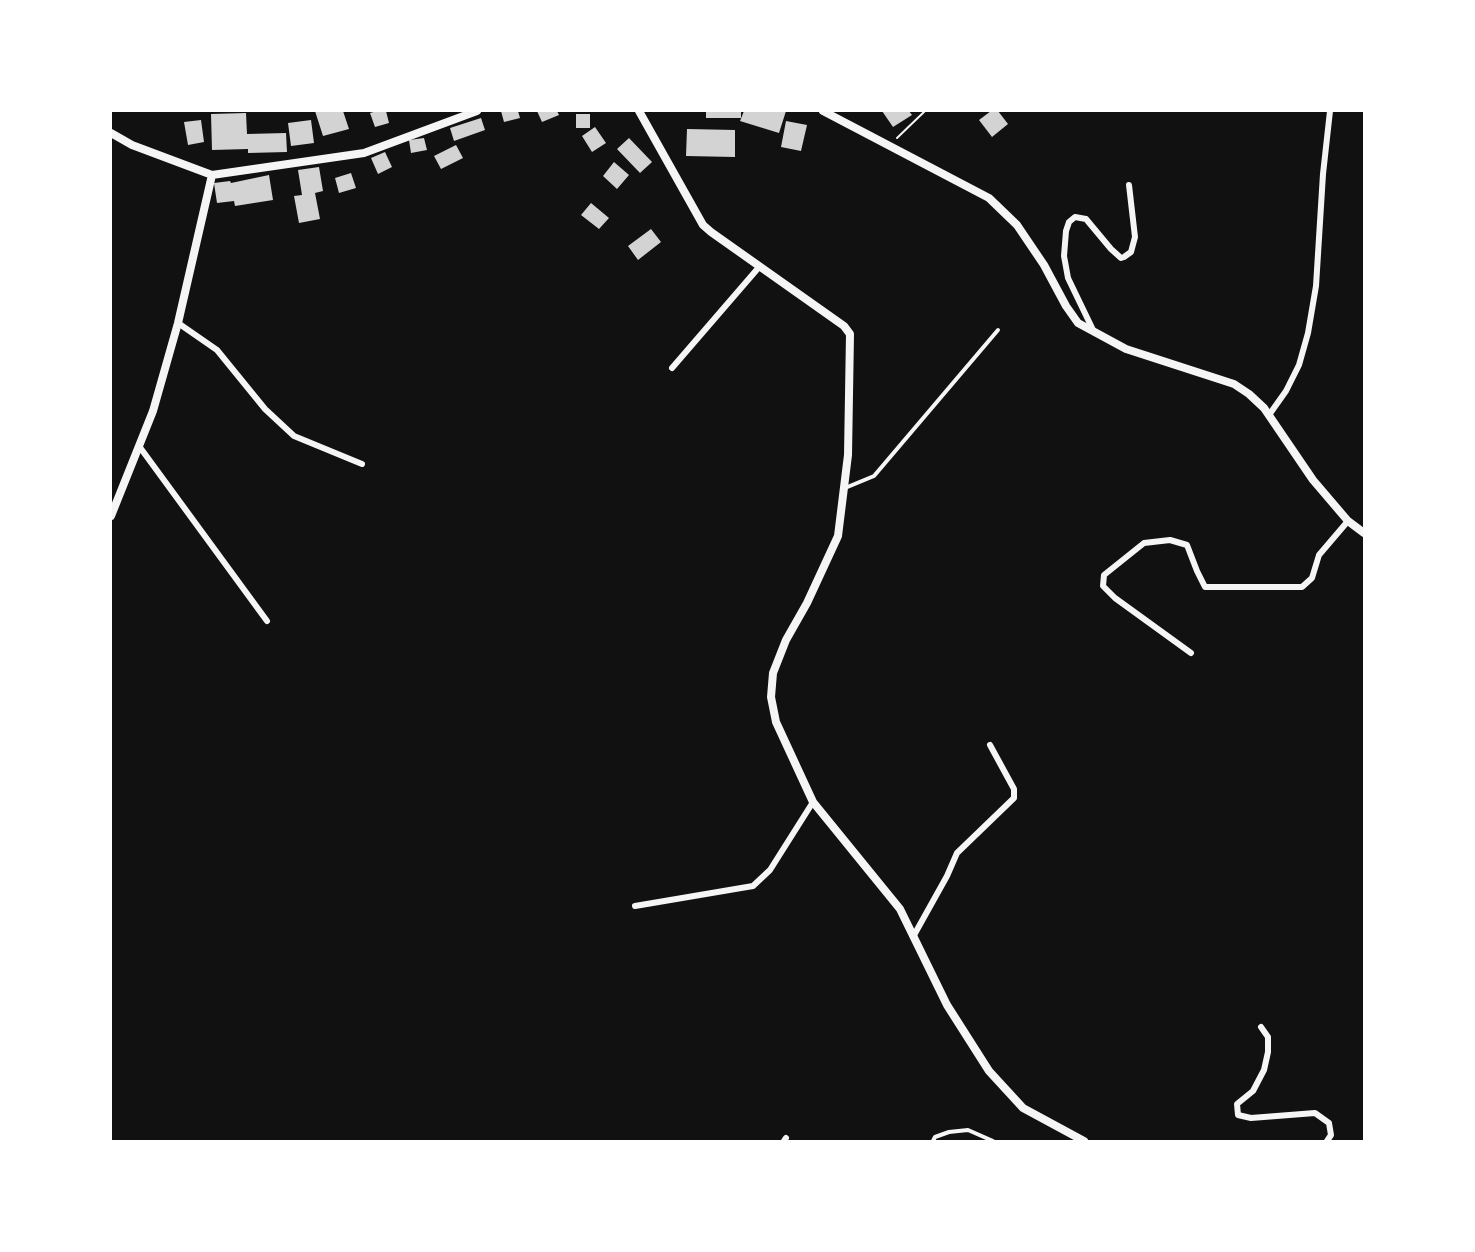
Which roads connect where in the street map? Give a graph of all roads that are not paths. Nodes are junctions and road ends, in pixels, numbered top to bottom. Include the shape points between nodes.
1 (477, 111) edge
2 (639, 111) edge
3 (823, 111) edge
4 (1330, 111) edge
5 (111, 133) edge
6 (212, 175) junction
7 (1129, 185) dead end
8 (760, 266) junction
9 (178, 323) junction
10 (998, 330) dead end
11 (1094, 333) junction
12 (672, 368) dead end
13 (1269, 415) junction
14 (139, 446) junction
15 (362, 464) dead end
16 (844, 488) junction
17 (111, 516) edge
18 (1348, 521) junction
19 (1364, 533) edge
20 (267, 621) dead end
21 (1191, 653) dead end
22 (990, 745) dead end
23 (813, 802) junction
24 (635, 906) dead end
25 (913, 938) junction
26 (1261, 1027) dead end
27 (933, 1141) edge
28 (993, 1141) edge
29 (1084, 1141) edge
30 (1327, 1141) edge

1 - 6 street via 364,153
2 - 8 street via 703,225
3 - 11 street via 990,198 1017,225 1078,322
4 - 13 street via 1316,286 1308,333 1299,365
5 - 6 street via 132,145
6 - 9 street
7 - 11 street via 1136,237 1131,252 1120,258 1086,219 1075,217 1066,231 1064,256 1068,278
8 - 12 street
8 - 16 street via 850,334
9 - 14 street
9 - 15 street via 218,350 265,409 294,436
10 - 16 lane via 874,476
11 - 13 street via 1126,349 1234,384
13 - 18 street via 1313,480
14 - 17 street
14 - 20 street
16 - 23 street via 837,536 773,672 771,697 776,722
18 - 19 street
18 - 21 street via 1319,555 1312,579 1302,587 1205,587 1187,545 1170,540 1144,543 1104,575 1103,586 1115,598
22 - 25 street via 1014,789 1014,798 957,853
23 - 24 street via 770,870 753,886
23 - 25 street via 900,909
25 - 29 street via 947,1005 989,1071 1023,1108
26 - 30 street via 1268,1037 1264,1070 1253,1091 1237,1104 1238,1115 1251,1118 1315,1113 1329,1123 1331,1135
27 - 28 lane via 949,1132 968,1130

